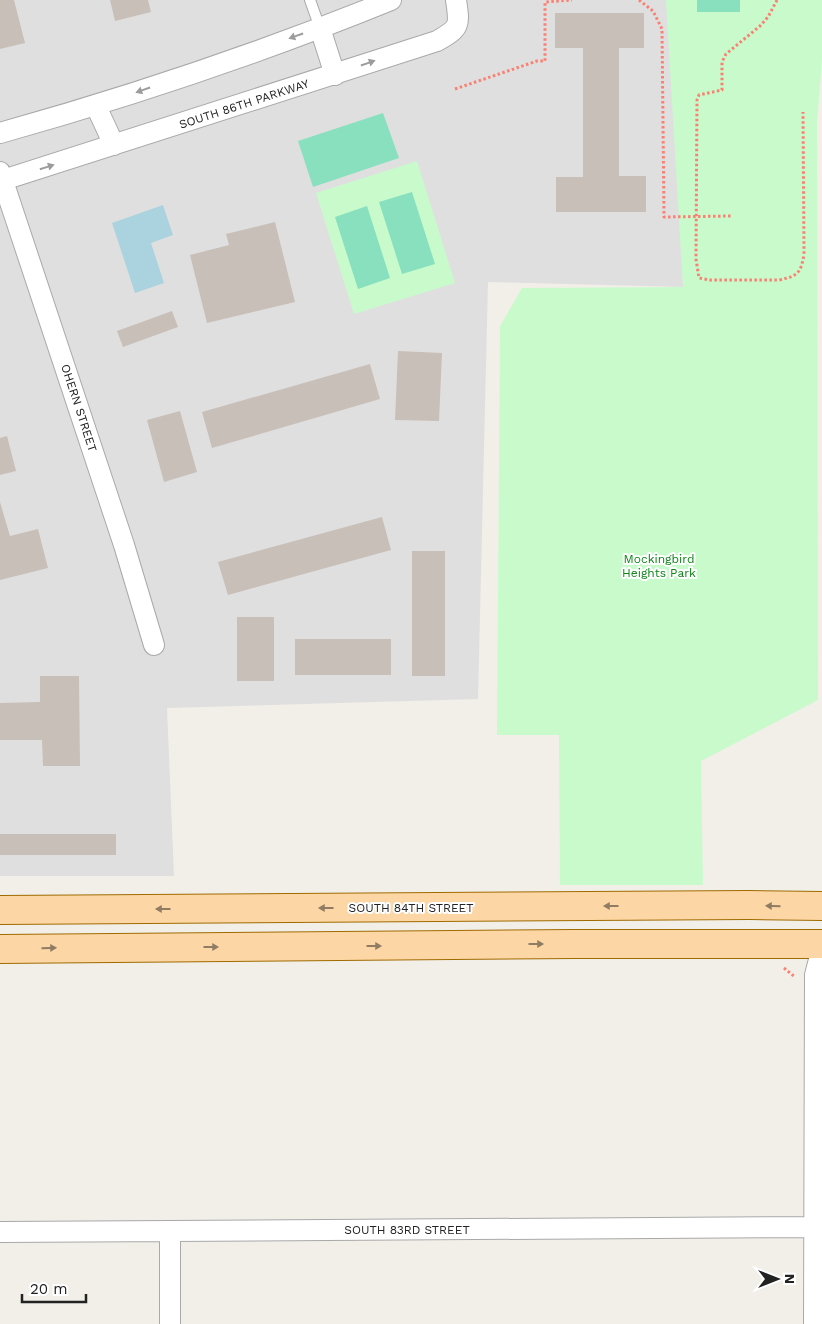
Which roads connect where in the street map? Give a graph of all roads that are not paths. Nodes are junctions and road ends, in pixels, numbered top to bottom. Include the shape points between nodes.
1 (310, 0) edge
2 (391, 0) edge
3 (456, 0) edge
4 (320, 28) junction
5 (335, 74) junction
6 (96, 106) junction
7 (0, 133) edge
8 (114, 146) junction
9 (1, 178) edge
10 (154, 645) dead end
11 (822, 906) edge
12 (0, 910) edge
13 (822, 944) edge
14 (822, 948) edge
15 (0, 949) edge
16 (815, 1227) junction
17 (0, 1232) edge
18 (170, 1232) junction
19 (170, 1324) edge
20 (814, 1324) edge

1 - 4 lane
2 - 4 street
5 -> 3 street, SOUTH 86TH PARKWAY via 437,41 453,32 459,20
4 - 5 street
4 -> 6 street
5 - 8 street, SOUTH 86TH PARKWAY
6 - 7 street
6 - 8 street
9 -> 8 street, SOUTH 86TH PARKWAY
9 - 10 street, OHERN STREET via 118,526
11 -> 12 main road, SOUTH 84TH STREET
15 -> 13 main road
14 - 16 street via 815,975
16 - 18 street, SOUTH 83RD STREET
16 - 20 street
17 - 18 street, SOUTH 83RD STREET
18 - 19 street

